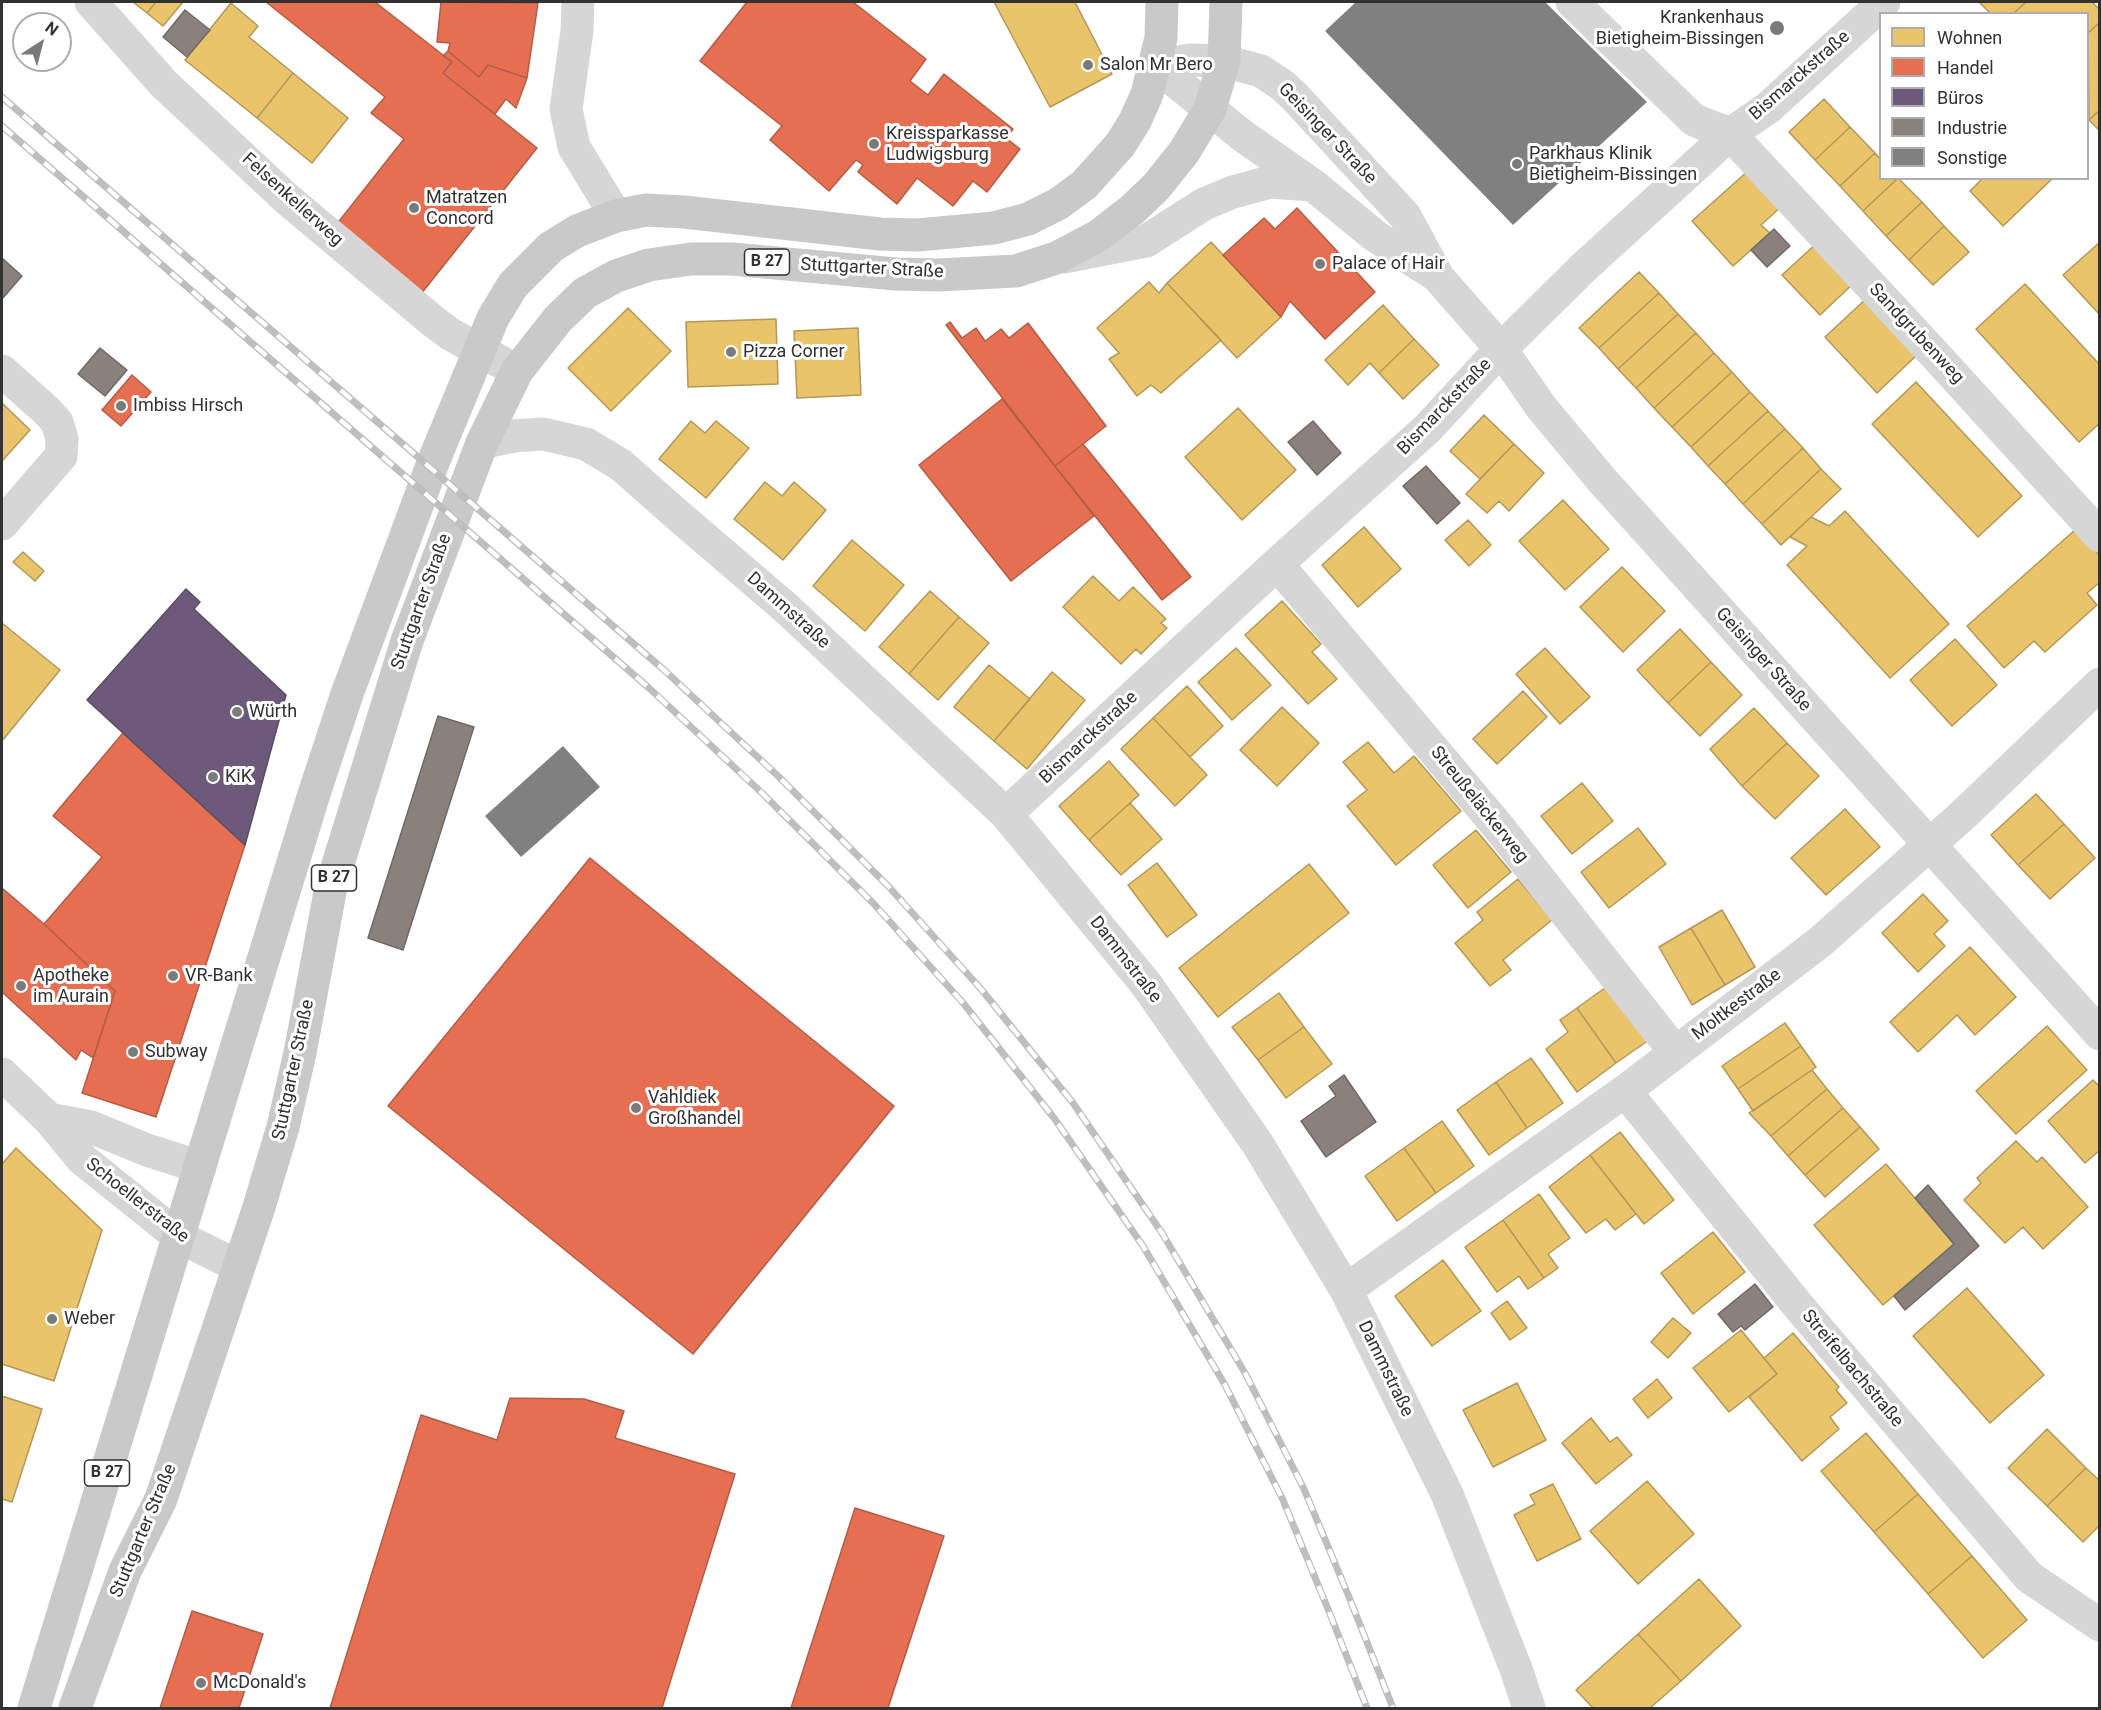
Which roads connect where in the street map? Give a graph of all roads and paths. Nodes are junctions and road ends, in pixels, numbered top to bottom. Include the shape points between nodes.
1 (91, 2) edge
2 (578, 2) edge
3 (1162, 2) edge
4 (1226, 2) edge
5 (1572, 2) edge
6 (1884, 2) edge
7 (1224, 61) junction
8 (1155, 65) junction
9 (1210, 109) junction
10 (1730, 134) junction
11 (1313, 185) junction
12 (616, 216) junction
13 (1056, 258) junction
14 (1438, 277) junction
15 (1501, 349) junction
16 (479, 350) junction
17 (2, 371) edge
18 (517, 371) junction
19 (482, 443) junction
20 (2, 524) edge
21 (2100, 536) edge
22 (1277, 564) junction
23 (2100, 684) edge
24 (1006, 814) junction
25 (1929, 846) junction
26 (2100, 1034) edge
27 (1675, 1052) junction
28 (2, 1074) edge
29 (1625, 1091) junction
30 (49, 1119) junction
31 (200, 1167) junction
32 (179, 1238) junction
33 (238, 1266) junction
34 (1346, 1290) junction
35 (2100, 1625) edge
36 (34, 1708) edge
37 (75, 1708) edge
38 (1529, 1708) edge

1 - 16 street, Felsenkellerweg via 164,84 287,199 434,322
2 - 12 street via 566,109 574,147
3 - 8 main road, Stuttgarter Straße / B 27
4 - 7 main road, Stuttgarter Straße / B 27
5 - 10 street via 1694,120
6 - 10 street, Bismarckstraße via 1768,108
7 - 8 street, Geisinger Straße
7 - 9 main road, Stuttgarter Straße / B 27
7 - 14 street, Geisinger Straße via 1261,71 1294,96 1405,216
8 - 9 street, Geisinger Straße
8 - 12 main road, Stuttgarter Straße / B 27 via 1135,121 1100,170 1058,204 1028,219 950,234 909,235 684,212 646,210
9 - 11 street, Geisinger Straße
9 - 13 main road, Stuttgarter Straße / B 27 via 1184,152 1156,187 1098,236
10 - 15 street, Bismarckstraße
10 - 21 street, Sandgrubenweg
11 - 13 street via 1270,182 1253,186 1204,204 1146,241
11 - 14 street, Geisinger Straße via 1375,236
12 - 16 main road, Stuttgarter Straße / B 27 via 577,231 551,247 525,272 502,302
13 - 18 main road, Stuttgarter Straße / B 27 via 1016,271 938,275 732,259 649,265 616,276 585,294 558,320
14 - 15 street, Geisinger Straße
15 - 22 street, Bismarckstraße via 1428,428
15 - 25 street, Geisinger Straße via 1541,407 1601,479
16 - 18 street, Felsenkellerweg
16 - 31 main road, Stuttgarter Straße / B 27 via 347,694
17 - 20 street via 57,422 62,439 61,456
18 - 19 main road, Stuttgarter Straße / B 27
19 - 24 street, Dammstraße via 543,434 586,444 621,465 786,608
19 - 33 main road, Stuttgarter Straße / B 27 via 407,641 331,887 284,1127
22 - 24 street, Bismarckstraße
22 - 27 street, Streußeläckerweg via 1501,830
23 - 25 street, Moltkestraße
24 - 34 street, Dammstraße via 1146,984 1257,1143
25 - 26 street, Geisinger Straße
25 - 27 street, Moltkestraße via 1820,942
27 - 29 street, Moltkestraße
28 - 30 street, Schoellerstraße
29 - 34 street, Moltkestraße
29 - 35 street, Streifelbachstraße via 1800,1308 2029,1577
30 - 31 street, Schoellerstraße via 91,1128
30 - 32 street, Schoellerstraße via 82,1159
31 - 32 main road, Stuttgarter Straße / B 27
32 - 33 street, Schoellerstraße
32 - 36 main road, Stuttgarter Straße / B 27
33 - 37 main road, Stuttgarter Straße / B 27 via 171,1470 125,1571
34 - 38 street, Dammstraße via 1447,1494

